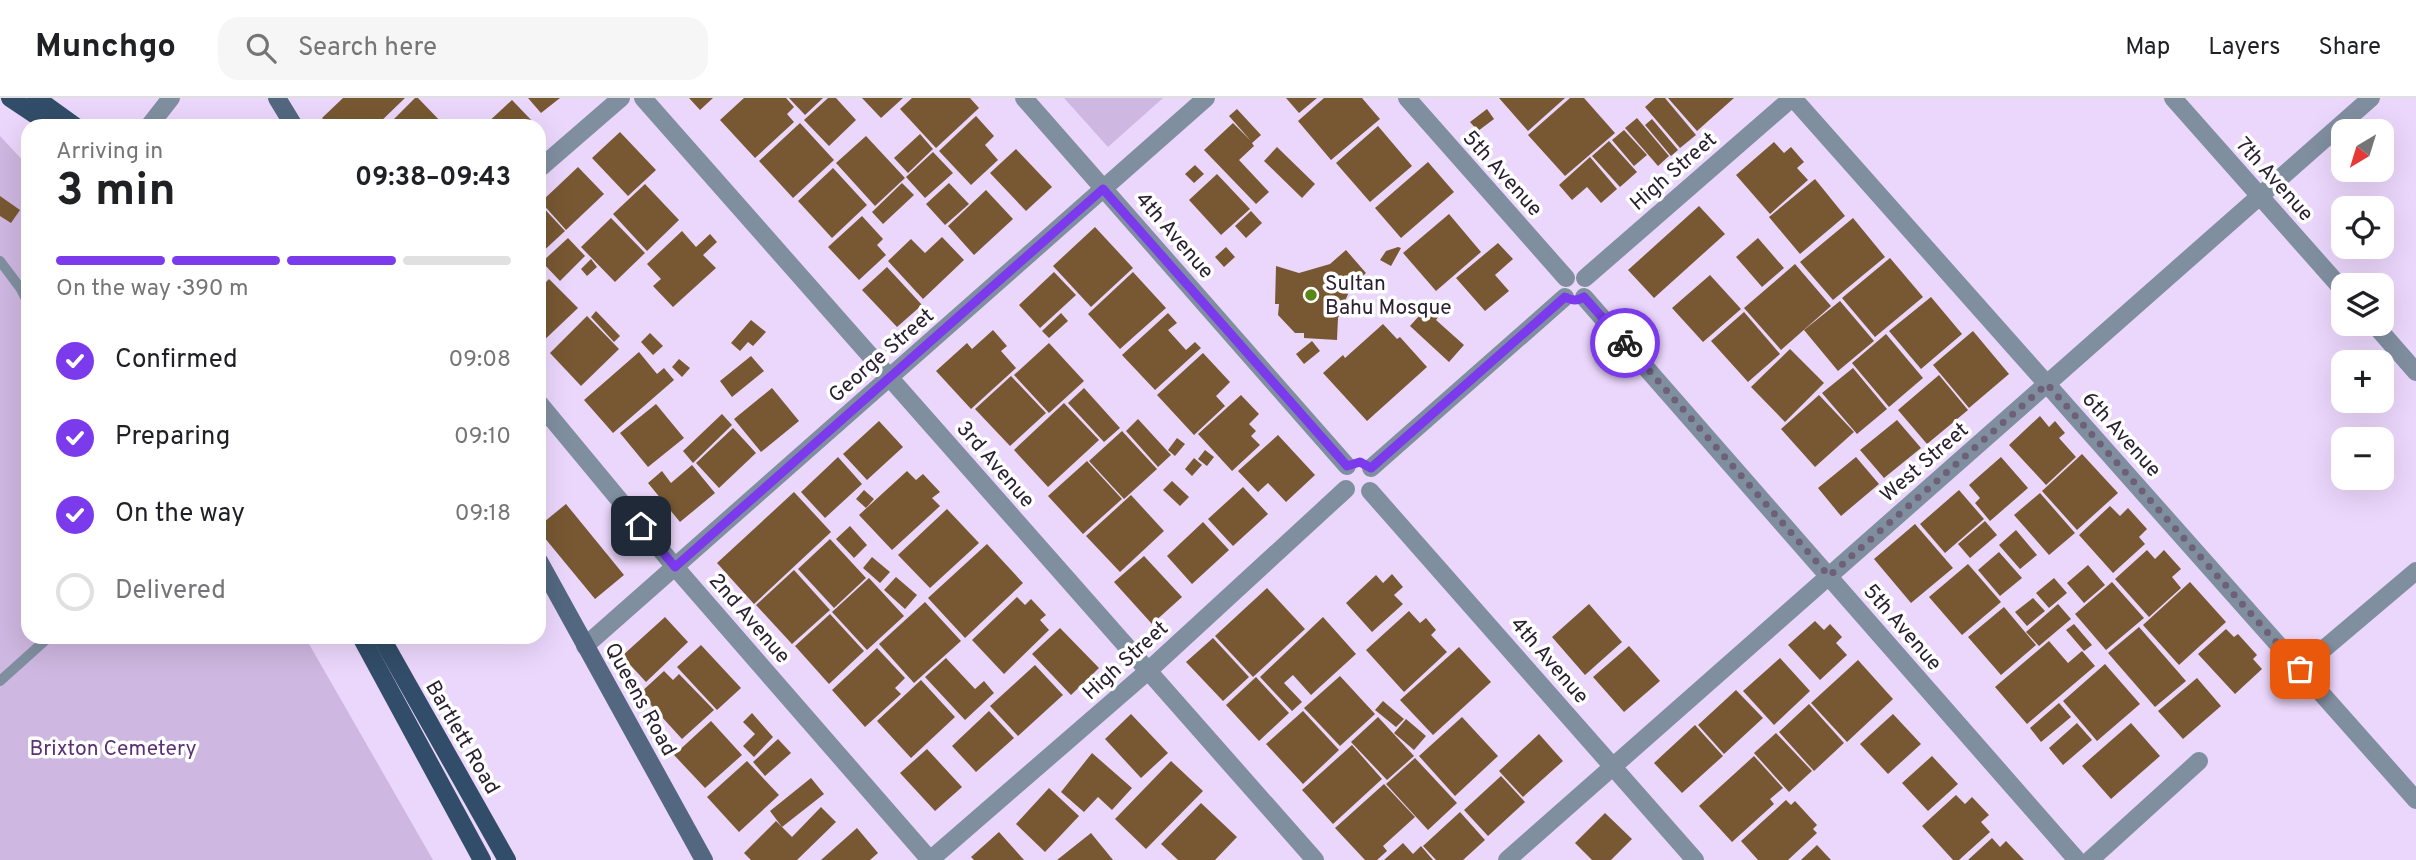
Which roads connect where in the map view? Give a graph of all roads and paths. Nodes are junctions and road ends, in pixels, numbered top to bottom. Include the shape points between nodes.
1 (10, 98) edge
2 (36, 98) edge
3 (171, 98) edge
4 (277, 98) edge
5 (621, 98) edge
6 (643, 98) edge
7 (1024, 98) edge
8 (1206, 98) edge
9 (1407, 98) edge
10 (1792, 98) edge
11 (2173, 98) edge
12 (2371, 98) edge
13 (42, 119) edge
14 (65, 119) edge
15 (154, 119) edge
16 (290, 119) edge
17 (546, 163) edge
18 (1103, 189) junction
19 (2260, 196) junction
20 (0, 261) edge
21 (2331, 276) edge
22 (1566, 278) junction
23 (1585, 278) junction
24 (21, 289) edge
25 (1565, 297) junction
26 (1584, 297) junction
27 (2384, 336) edge
28 (2416, 372) edge
29 (889, 377) junction
30 (2047, 384) junction
31 (546, 411) edge
32 (1347, 466) junction
33 (1371, 468) junction
34 (1346, 489) junction
35 (1370, 491) junction
36 (675, 567) junction
37 (2416, 571) edge
38 (546, 574) edge
39 (1829, 576) junction
40 (41, 644) edge
41 (365, 644) edge
42 (385, 644) edge
43 (585, 646) junction
44 (2300, 669) junction
45 (1148, 671) junction
46 (0, 681) edge
47 (2199, 761) dead end
48 (1613, 767) junction
49 (2416, 800) edge
50 (482, 860) edge
51 (507, 860) edge
52 (704, 860) edge
53 (930, 860) edge
54 (1315, 860) edge
55 (1507, 860) edge
56 (1695, 860) edge
57 (2077, 860) edge
58 (2090, 860) edge

1 - 13 main road
2 - 14 main road
3 - 15 street
4 - 16 main road
5 - 17 street
6 - 29 street, 3rd Avenue
7 - 18 street, 4th Avenue
8 - 18 street, George Street
9 - 22 street, 5th Avenue
10 - 23 street, High Street
10 - 30 street, 6th Avenue
11 - 19 street, 7th Avenue
12 - 19 street, West Street
18 - 29 street, George Street
18 - 32 street, 4th Avenue
19 - 21 street, 7th Avenue
19 - 30 street, West Street
20 - 24 lane
22 - 23 street
22 - 25 street
23 - 26 street
25 - 26 street
25 - 33 street
26 - 39 street, 5th Avenue
27 - 28 street
29 - 36 street, George Street
29 - 45 street, 3rd Avenue
30 - 39 street, West Street
30 - 44 street, 6th Avenue
31 - 36 street, 2nd Avenue
32 - 33 street via 1360,462
32 - 34 street via 1342,477
33 - 35 street via 1375,480
34 - 35 street via 1358,495
34 - 45 street, High Street
35 - 48 street, 4th Avenue
36 - 43 street, George Street
36 - 53 street, 2nd Avenue
37 - 44 street
38 - 43 main road, Queens Road
39 - 48 street, West Street
39 - 57 street, 5th Avenue
40 - 46 lane
41 - 50 main road, Bartlett Road
42 - 51 main road, Bartlett Road
43 - 52 main road, Queens Road
44 - 49 street, 6th Avenue
45 - 53 street, High Street
45 - 54 street, 3rd Avenue
47 - 58 street
48 - 55 street, West Street
48 - 56 street, 4th Avenue

